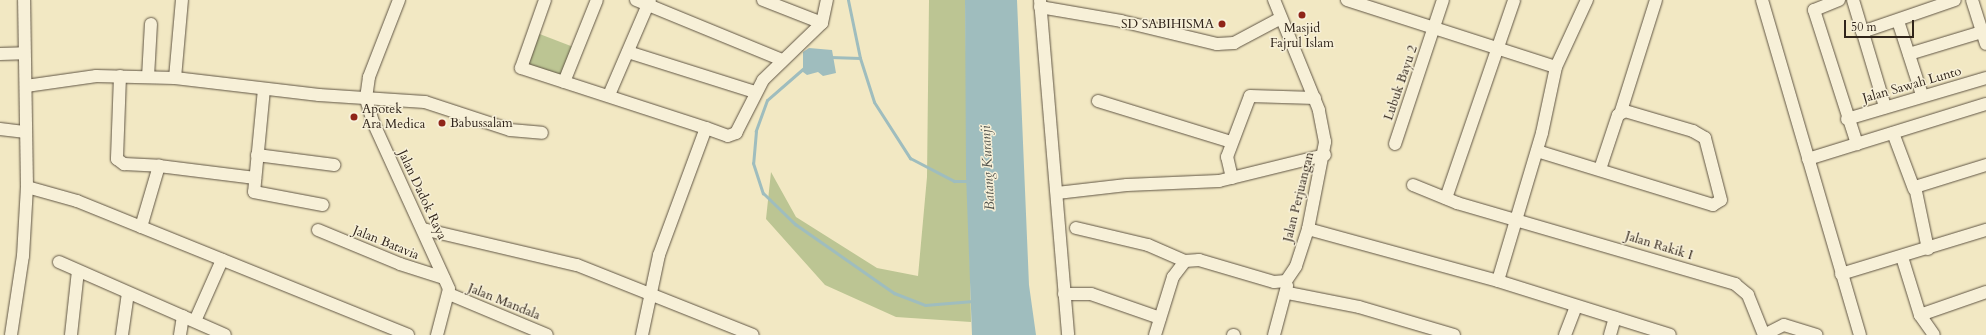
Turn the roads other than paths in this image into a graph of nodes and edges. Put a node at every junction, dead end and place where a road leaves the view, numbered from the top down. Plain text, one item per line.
1 (24, 0) edge
2 (182, 0) edge
3 (398, 0) edge
4 (545, 0) edge
5 (597, 0) edge
6 (636, 0) edge
7 (763, 0) edge
8 (827, 0) edge
9 (1274, 0) edge
10 (1347, 0) edge
11 (1443, 0) edge
12 (1514, 0) edge
13 (1587, 0) edge
14 (1656, 0) edge
15 (1762, 0) edge
16 (1839, 0) edge
17 (1853, 0) edge
18 (1955, 0) edge
19 (1972, 0) edge
20 (649, 3) edge
21 (1040, 4) edge
22 (1281, 18) junction
23 (1898, 21) junction
24 (822, 23) junction
25 (151, 24) dead end
26 (1434, 30) junction
27 (1862, 32) junction
28 (1982, 32) junction
29 (1986, 44) edge
30 (1496, 49) junction
31 (628, 52) junction
32 (24, 53) junction
33 (0, 54) edge
34 (1909, 54) junction
35 (782, 60) junction
36 (1556, 67) junction
37 (120, 76) junction
38 (148, 77) junction
39 (175, 78) junction
40 (1986, 78) edge
41 (564, 82) junction
42 (26, 86) junction
43 (264, 89) junction
44 (755, 92) junction
45 (609, 96) junction
46 (1922, 96) junction
47 (1315, 98) junction
48 (366, 99) junction
49 (1098, 101) dead end
50 (1986, 104) edge
51 (1885, 107) junction
52 (1620, 112) junction
53 (1847, 119) junction
54 (706, 128) junction
55 (0, 129) edge
56 (26, 132) junction
57 (542, 133) dead end
58 (1893, 133) junction
59 (1231, 142) junction
60 (1395, 144) dead end
61 (1856, 144) junction
62 (1537, 152) junction
63 (257, 155) junction
64 (1325, 155) junction
65 (1808, 159) junction
66 (334, 165) dead end
67 (1986, 165) edge
68 (159, 166) junction
69 (1600, 169) junction
70 (255, 178) junction
71 (1232, 178) junction
72 (1413, 185) dead end
73 (27, 187) junction
74 (1914, 189) junction
75 (1057, 193) junction
76 (1446, 198) junction
77 (324, 205) dead end
78 (1516, 218) junction
79 (141, 227) junction
80 (1076, 228) dead end
81 (423, 229) junction
82 (1308, 229) junction
83 (318, 230) dead end
84 (1986, 230) edge
85 (1928, 248) junction
86 (1902, 257) junction
87 (222, 260) junction
88 (1185, 261) junction
89 (59, 262) dead end
90 (78, 271) junction
91 (1841, 274) junction
92 (444, 278) junction
93 (1286, 280) junction
94 (1498, 281) junction
95 (1986, 292) edge
96 (128, 293) junction
97 (650, 293) junction
98 (1288, 293) junction
99 (449, 294) junction
100 (1064, 294) junction
101 (1576, 306) junction
102 (1920, 315) junction
103 (182, 316) junction
104 (1160, 318) junction
105 (1615, 318) junction
106 (195, 321) junction
107 (11, 335) edge
108 (71, 335) edge
109 (122, 335) edge
110 (180, 335) edge
111 (225, 335) edge
112 (408, 335) edge
113 (437, 335) edge
114 (548, 335) edge
115 (642, 335) edge
116 (752, 335) edge
117 (1068, 335) edge
118 (1156, 335) edge
119 (1274, 335) edge
120 (1454, 335) edge
121 (1565, 335) edge
122 (1610, 335) edge
123 (1670, 335) edge
124 (1764, 335) edge
125 (1816, 335) edge
126 (1860, 335) edge
127 (1934, 335) edge

1 - 32 street
2 - 39 street
3 - 48 street, Jalan Dadok Raya
4 - 41 street
5 - 41 street
6 - 20 street
7 - 24 street
8 - 24 street
9 - 22 street, Jalan Perjuangan
10 - 26 street
11 - 26 street, Lubuk Bayu 2
12 - 30 street
13 - 36 street
14 - 52 street
15 - 65 street
16 - 53 street
17 - 27 street
18 - 23 street
19 - 28 street
20 - 31 street
20 - 35 street
21 - 22 street
21 - 75 street
22 - 47 street, Jalan Perjuangan
23 - 27 street
23 - 34 street
24 - 35 street
25 - 38 street
26 - 30 street
26 - 60 street, Lubuk Bayu 2
27 - 51 street
28 - 29 street
28 - 34 street
30 - 36 street
30 - 76 street
31 - 44 street
31 - 45 street
32 - 33 street
32 - 42 street
34 - 46 street
35 - 44 street
36 - 62 street
37 - 38 street
37 - 42 street
37 - 68 street
38 - 39 street
39 - 43 street
40 - 46 street, Jalan Sawah Lunto
41 - 45 street
42 - 56 street
43 - 48 street
43 - 63 street
44 - 54 street
45 - 54 street
46 - 51 street, Jalan Sawah Lunto
47 - 59 street
47 - 64 street, Jalan Perjuangan
48 - 57 street
48 - 81 street, Jalan Dadok Raya
49 - 59 street
50 - 58 street
51 - 53 street, Jalan Sawah Lunto
52 - 69 street
52 - 69 street
53 - 61 street
54 - 97 street
55 - 56 street
56 - 73 street
58 - 61 street
58 - 74 street
59 - 71 street
61 - 65 street
62 - 69 street
62 - 78 street
63 - 66 street
63 - 70 street
64 - 71 street
64 - 82 street, Jalan Perjuangan
65 - 91 street
67 - 74 street
68 - 70 street
68 - 79 street
70 - 77 street
71 - 75 street
72 - 76 street
73 - 79 street
73 - 107 street
74 - 85 street
75 - 100 street
76 - 78 street, Jalan Rakik I
78 - 94 street
78 - 124 street, Jalan Rakik I
79 - 87 street
80 - 88 street
81 - 92 street, Jalan Dadok Raya
81 - 97 street
82 - 93 street, Jalan Perjuangan
82 - 94 street
83 - 92 street, Jalan Batavia
84 - 85 street
85 - 86 street
86 - 91 street
86 - 102 street
87 - 106 street
87 - 112 street
88 - 93 street
88 - 104 street
89 - 90 street
90 - 96 street
90 - 108 street
91 - 126 street
92 - 99 street, Jalan Dadok Raya
93 - 98 street
94 - 101 street
95 - 102 street
96 - 103 street
96 - 109 street
97 - 115 street
97 - 116 street
98 - 119 street
98 - 120 street
99 - 113 street
99 - 114 street, Jalan Mandala
100 - 104 street
100 - 117 street
101 - 105 street
101 - 121 street
102 - 127 street
103 - 106 street
103 - 110 street
104 - 118 street
105 - 122 street
105 - 123 street
106 - 111 street
124 - 125 street

